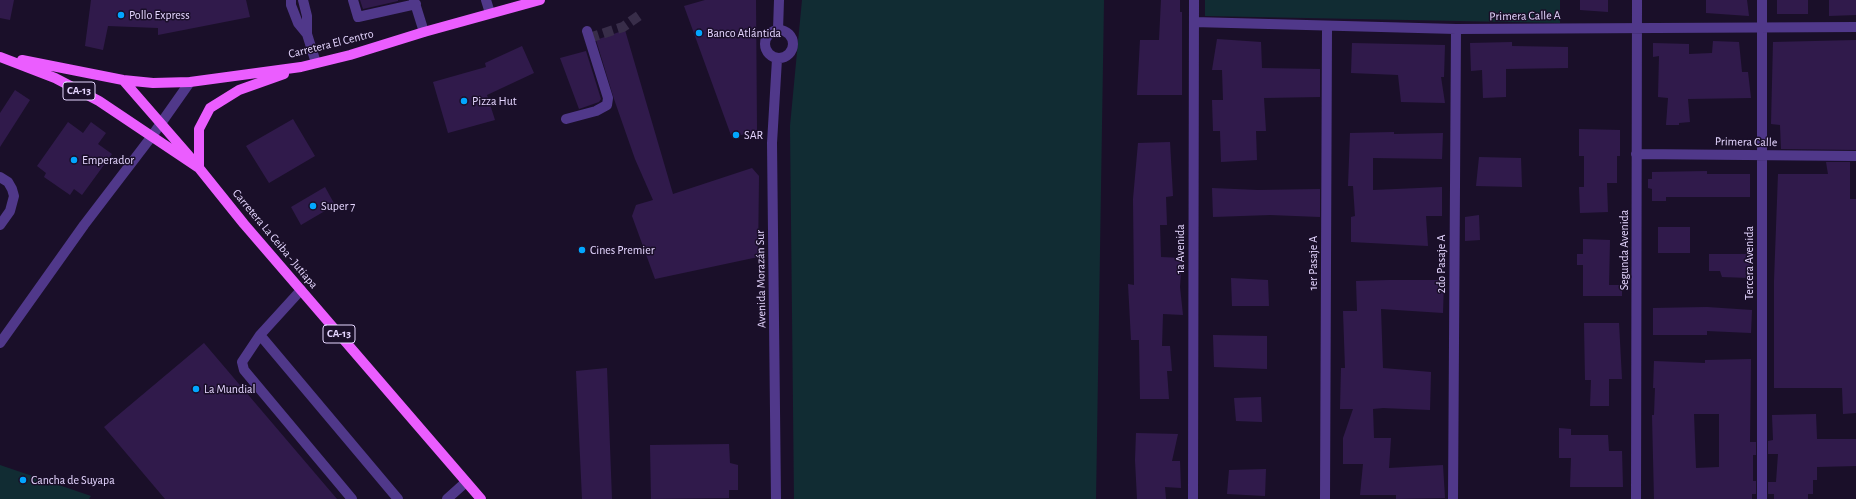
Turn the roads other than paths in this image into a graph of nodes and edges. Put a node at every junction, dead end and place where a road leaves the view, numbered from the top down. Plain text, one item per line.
1 (291, 0) edge
2 (303, 0) edge
3 (353, 0) edge
4 (486, 0) edge
5 (540, 0) edge
6 (779, 0) edge
7 (1194, 0) edge
8 (1637, 0) edge
9 (1762, 0) edge
10 (415, 2) edge
11 (394, 4) edge
12 (490, 13) junction
13 (1194, 22) junction
14 (1327, 26) junction
15 (1763, 27) junction
16 (1856, 27) edge
17 (1638, 28) junction
18 (1456, 29) junction
19 (778, 30) junction
20 (587, 31) dead end
21 (424, 32) junction
22 (307, 34) junction
23 (0, 56) edge
24 (777, 58) junction
25 (316, 63) junction
26 (300, 67) junction
27 (123, 80) junction
28 (190, 82) junction
29 (566, 119) dead end
30 (161, 123) junction
31 (152, 136) junction
32 (1636, 154) junction
33 (1762, 155) junction
34 (1856, 156) edge
35 (199, 168) junction
36 (0, 176) edge
37 (0, 225) edge
38 (301, 290) junction
39 (260, 335) junction
40 (0, 343) edge
41 (466, 482) junction
42 (352, 499) edge
43 (398, 499) edge
44 (447, 499) edge
45 (481, 499) edge
46 (776, 499) edge
47 (1193, 499) edge
48 (1324, 499) edge
49 (1453, 499) edge
50 (1636, 499) edge
51 (1762, 499) edge

1 - 22 street
2 - 22 street
3 - 11 street
4 - 12 street
5 - 12 main road, Carretera El Centro
6 - 19 street
7 - 13 street, 1a Avenida
8 - 17 street, Segunda Avenida
9 - 15 street, Tercera Avenida
10 - 11 street
10 - 21 street
12 - 21 main road, Carretera El Centro
13 - 14 street, Primera Calle A
13 - 47 street, 1a Avenida
14 - 18 street, Primera Calle A
14 - 48 street, 1er Pasaje A
15 - 16 street, Primera Calle A
15 - 17 street, Primera Calle A
15 - 33 street, Tercera Avenida
17 - 18 street, Primera Calle A
17 - 32 street, Segunda Avenida
18 - 49 street, 2do Pasaje A
19 - 24 street
19 - 24 street
20 - 29 street
21 - 25 main road, Carretera El Centro
22 - 25 street
23 - 27 main road, CA-13
23 - 31 main road, Carretera La Ceiba - Jutiapa / CA-13
24 - 46 street, Avenida Morazán Sur
25 - 26 main road, Carretera El Centro
26 - 28 main road, Carretera El Centro
26 - 35 main road
27 - 28 main road, Carretera El Centro
27 - 30 main road, CA-13
28 - 30 street
30 - 31 street
30 - 35 main road, CA-13
31 - 35 main road, Carretera La Ceiba - Jutiapa / CA-13
31 - 40 street
32 - 33 street, Primera Calle
32 - 50 street, Segunda Avenida
33 - 34 street, Primera Calle
33 - 51 street, Tercera Avenida
35 - 38 main road, Carretera La Ceiba - Jutiapa / CA-13
36 - 37 street
38 - 39 street
38 - 41 main road, Carretera La Ceiba - Jutiapa / CA-13
39 - 42 street
39 - 43 street
41 - 44 street
41 - 45 main road, Carretera La Ceiba - Jutiapa / CA-13

